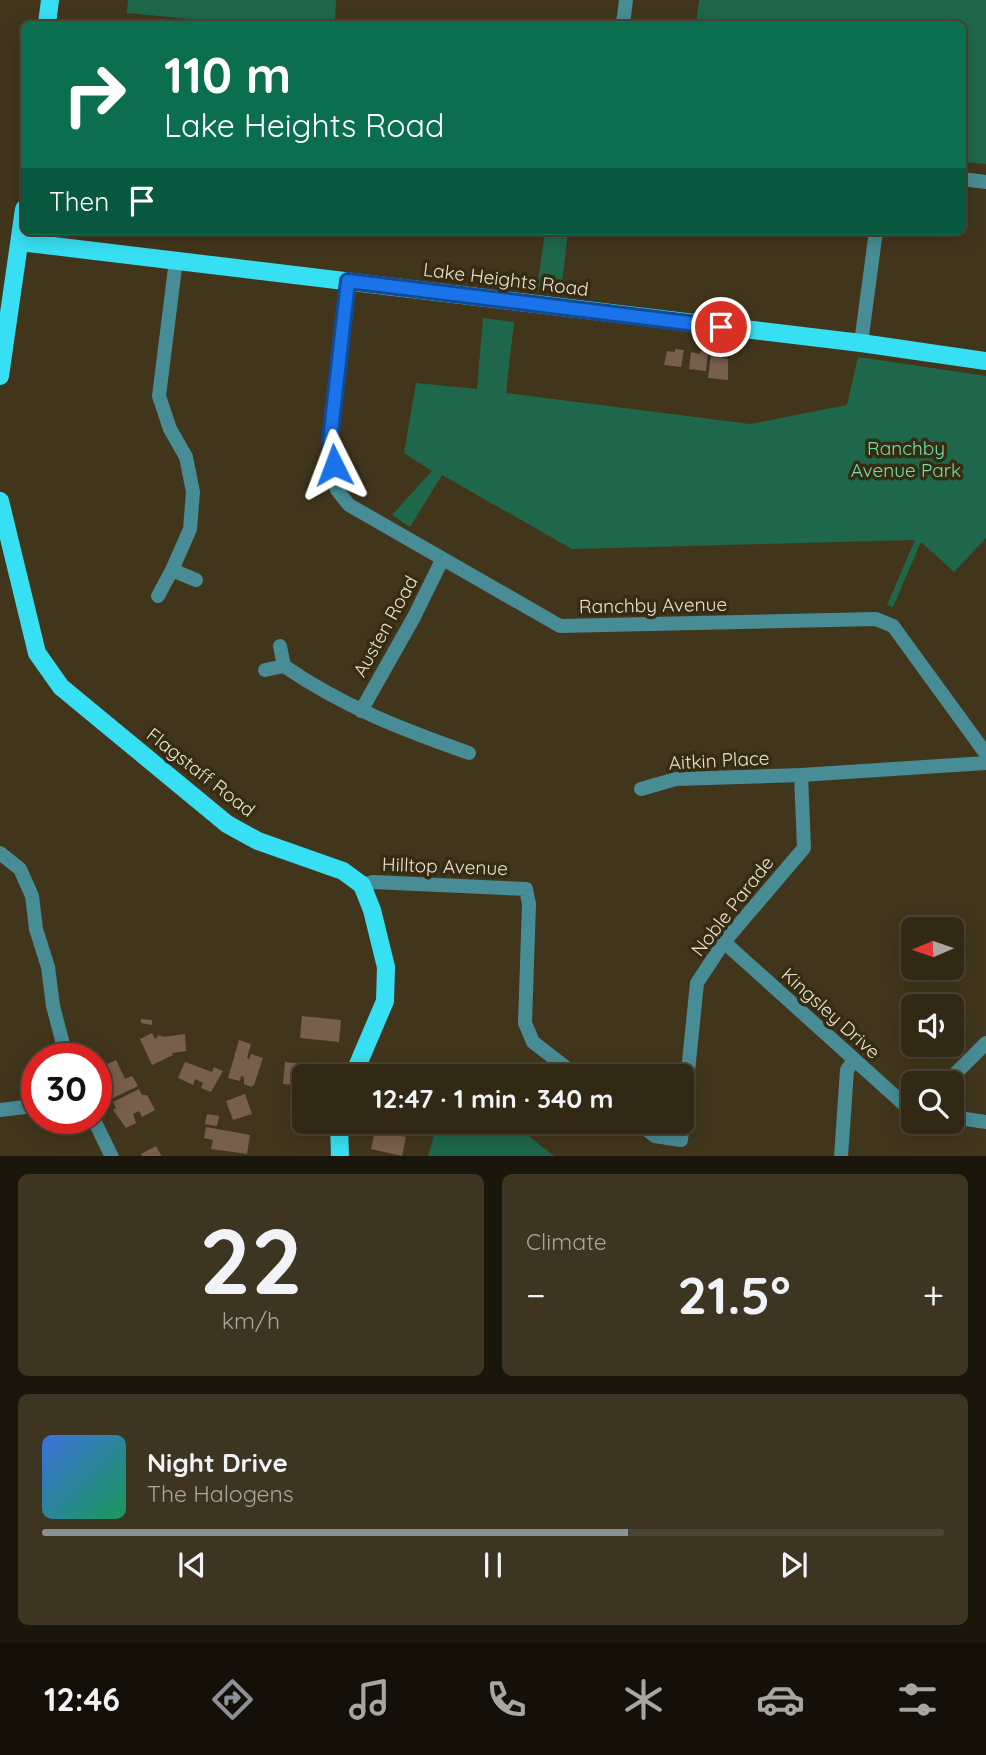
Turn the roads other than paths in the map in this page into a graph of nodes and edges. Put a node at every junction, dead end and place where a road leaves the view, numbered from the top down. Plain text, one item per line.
1 (50, 0) edge
2 (626, 0) edge
3 (47, 21) edge
4 (623, 21) edge
5 (966, 180) edge
6 (986, 182) edge
7 (21, 234) edge
8 (875, 235) edge
9 (20, 242) junction
10 (176, 260) junction
11 (348, 281) junction
12 (861, 343) junction
13 (986, 361) edge
14 (0, 376) edge
15 (0, 501) edge
16 (442, 560) junction
17 (172, 570) junction
18 (195, 580) dead end
19 (158, 596) dead end
20 (280, 646) dead end
21 (284, 666) junction
22 (265, 670) dead end
23 (360, 711) junction
24 (469, 753) dead end
25 (986, 754) edge
26 (986, 763) edge
27 (801, 775) junction
28 (641, 789) dead end
29 (0, 853) edge
30 (362, 885) junction
31 (724, 942) junction
32 (62, 1043) edge
33 (986, 1043) edge
34 (854, 1060) junction
35 (358, 1064) edge
36 (562, 1064) edge
37 (689, 1064) edge
38 (958, 1071) edge
39 (901, 1102) edge
40 (21, 1107) edge
41 (0, 1110) edge
42 (964, 1119) edge
43 (986, 1122) edge
44 (101, 1134) edge
45 (339, 1134) edge
46 (653, 1134) edge
47 (682, 1134) edge
48 (112, 1156) edge
49 (340, 1156) edge
50 (841, 1156) edge

1 - 3 main road
2 - 4 street
5 - 6 street
7 - 9 main road
8 - 12 street
9 - 10 main road, Lake Heights Road
9 - 14 main road
10 - 11 main road, Lake Heights Road
10 - 17 street
11 - 12 main road, Lake Heights Road
11 - 16 street, Ranchby Avenue
12 - 13 main road, Lake Heights Road
15 - 30 main road, Flagstaff Road
16 - 23 street, Austen Road
16 - 25 street, Ranchby Avenue
17 - 18 street
17 - 19 street
20 - 21 street
21 - 22 street
21 - 23 street
23 - 24 street
26 - 27 street, Aitkin Place
27 - 28 street, Aitkin Place
27 - 31 street, Noble Parade
29 - 32 street
30 - 35 main road
30 - 36 street, Hilltop Avenue
31 - 34 street, Kingsley Drive
31 - 37 street, Noble Parade
33 - 38 street
34 - 39 street, Kingsley Drive
34 - 50 street
40 - 41 street
42 - 43 street
44 - 48 street
45 - 49 main road
46 - 47 street, Noble Parade

